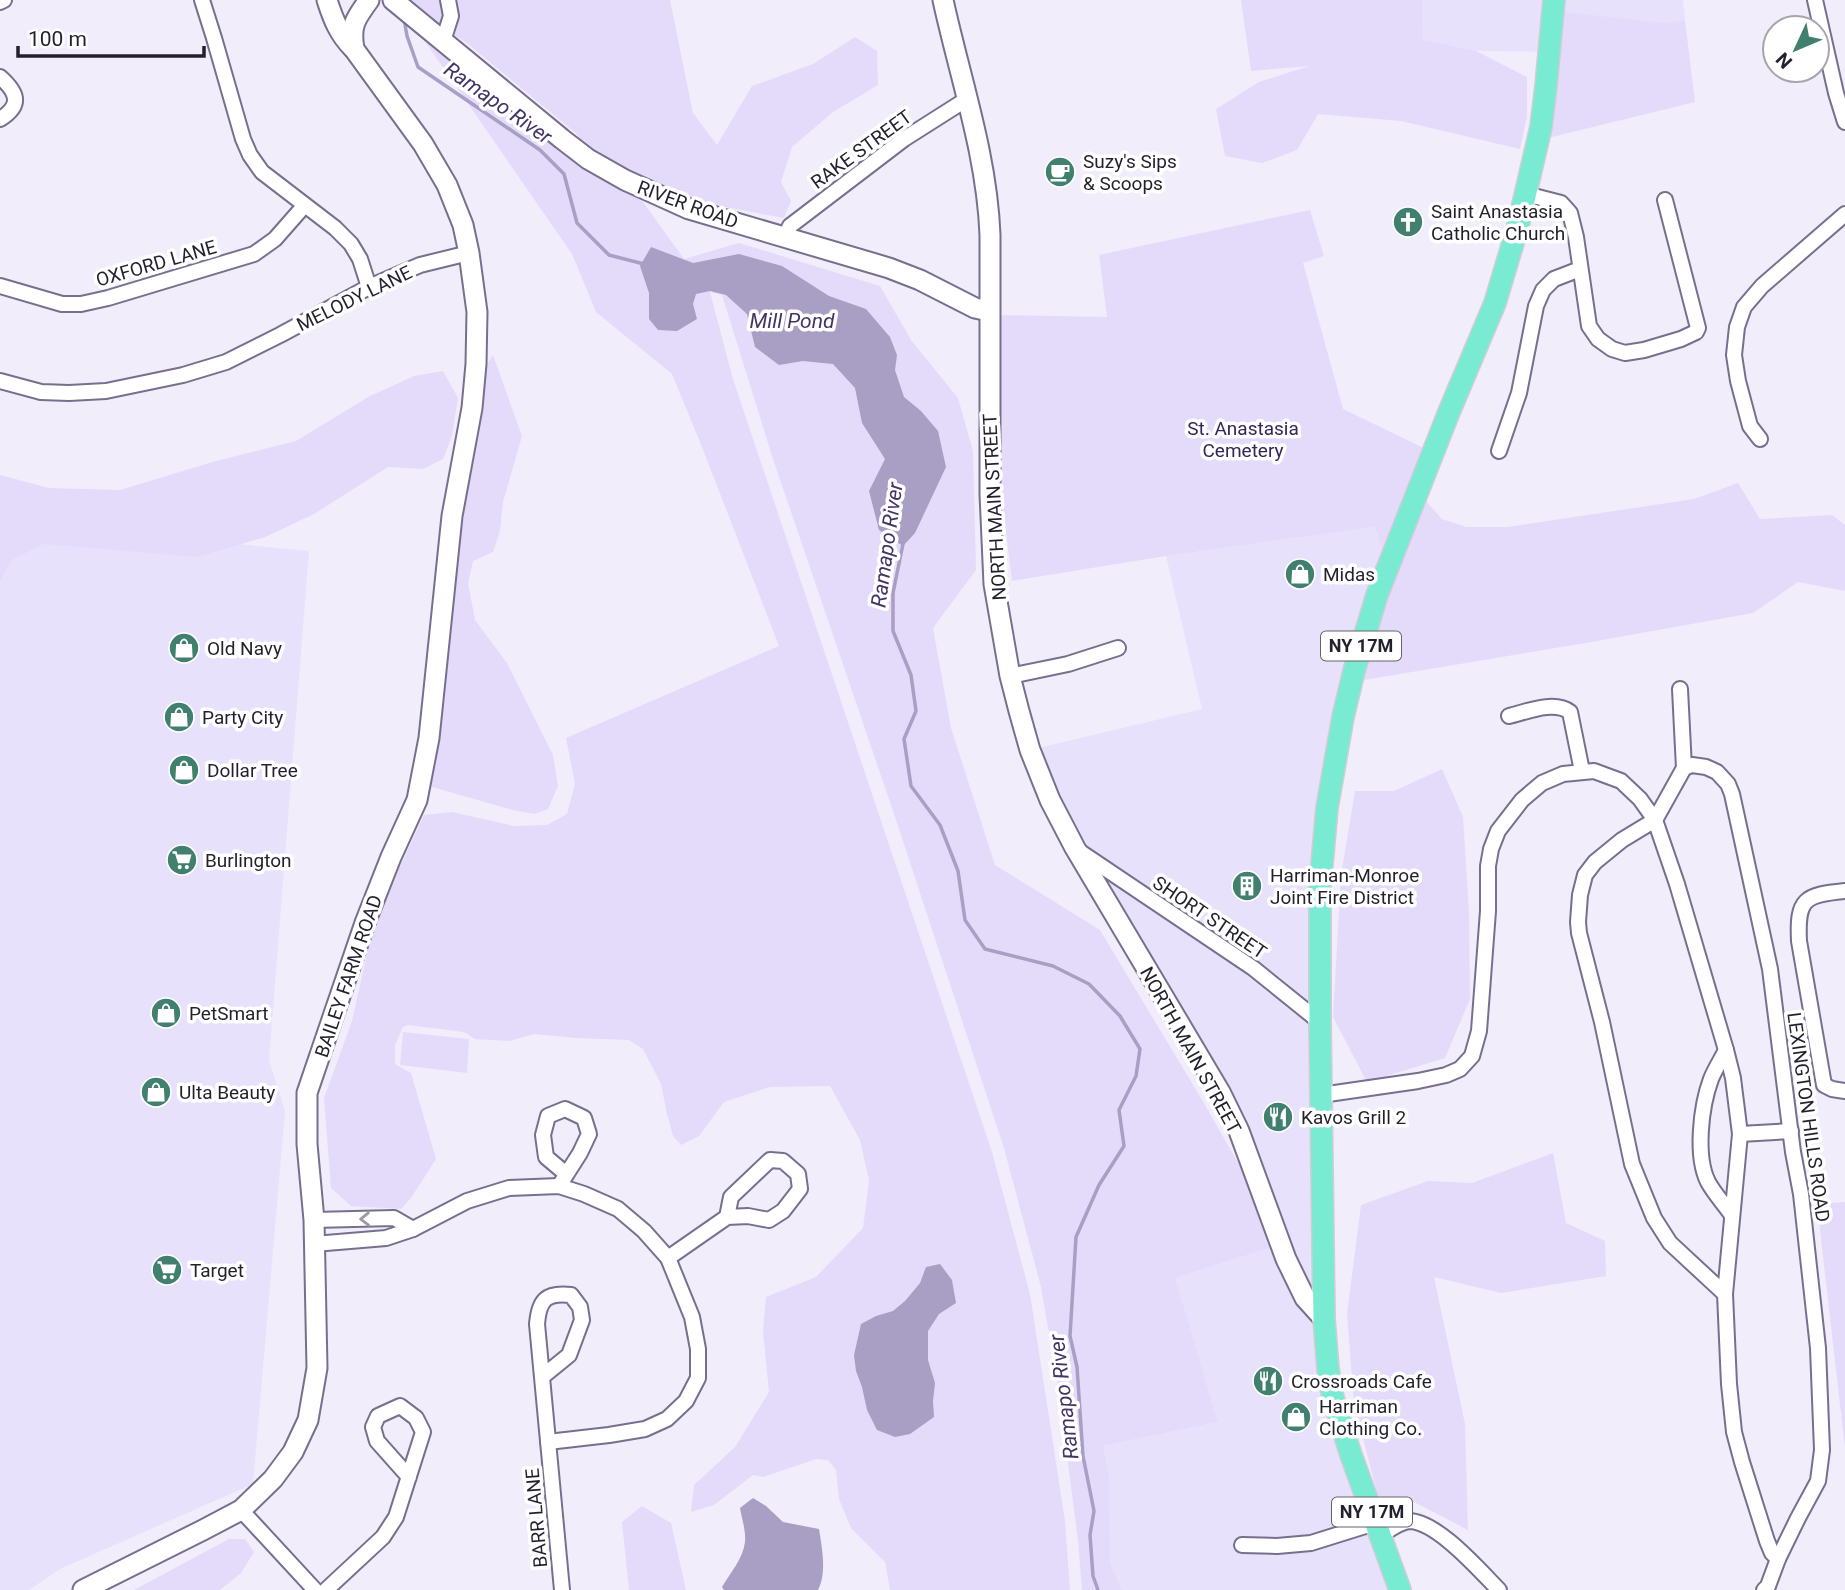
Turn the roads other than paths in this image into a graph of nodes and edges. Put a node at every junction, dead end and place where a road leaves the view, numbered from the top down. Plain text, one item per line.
1 (202, 0) edge
2 (327, 0) edge
3 (369, 0) edge
4 (448, 0) edge
5 (943, 0) edge
6 (1553, 0) edge
7 (1815, 0) edge
8 (395, 2) edge
9 (437, 36) junction
10 (354, 49) junction
11 (0, 77) edge
12 (967, 99) junction
13 (0, 118) edge
14 (1845, 122) edge
15 (1527, 194) junction
16 (1665, 200) dead end
17 (304, 206) junction
18 (1845, 214) edge
19 (785, 236) junction
20 (469, 253) junction
21 (1580, 269) junction
22 (0, 286) edge
23 (369, 287) junction
24 (989, 311) junction
25 (0, 381) edge
26 (1760, 439) dead end
27 (1499, 451) dead end
28 (1118, 648) dead end
29 (1010, 676) junction
30 (1680, 689) dead end
31 (1509, 716) dead end
32 (1684, 768) junction
33 (1582, 771) junction
34 (1655, 820) junction
35 (1075, 848) junction
36 (1845, 891) edge
37 (1320, 1022) junction
38 (1726, 1050) junction
39 (1845, 1091) edge
40 (1321, 1095) junction
41 (1791, 1131) junction
42 (1740, 1134) junction
43 (1731, 1214) junction
44 (727, 1217) junction
45 (314, 1220) junction
46 (413, 1229) junction
47 (314, 1244) junction
48 (668, 1258) junction
49 (1725, 1294) junction
50 (1324, 1319) junction
51 (542, 1377) junction
52 (548, 1442) junction
53 (409, 1477) junction
54 (240, 1510) junction
55 (1378, 1529) junction
56 (1242, 1545) dead end
57 (1778, 1559) junction
58 (83, 1590) edge
59 (315, 1590) edge
60 (326, 1590) edge
61 (562, 1590) edge
62 (1400, 1590) edge
63 (1499, 1590) edge
64 (1764, 1590) edge

1 - 17 street
2 - 10 street
3 - 10 street
4 - 9 street
5 - 12 street, NORTH MAIN STREET
6 - 15 main road, NY 17M
7 - 14 street
8 - 9 street, RIVER ROAD
9 - 19 street, RIVER ROAD
10 - 20 street
11 - 13 street
12 - 19 street, RAKE STREET
12 - 24 street, NORTH MAIN STREET
15 - 21 street
15 - 37 main road, NY 17M
16 - 21 street
17 - 22 street, OXFORD LANE
17 - 23 street
18 - 26 street
19 - 24 street, RIVER ROAD
20 - 23 street, MELODY LANE
20 - 45 street, BAILEY FARM ROAD
21 - 27 street
23 - 25 street, MELODY LANE
24 - 29 street, NORTH MAIN STREET
28 - 29 street
29 - 35 street, NORTH MAIN STREET
30 - 32 street
31 - 33 street
32 - 34 street
32 - 41 street, LEXINGTON HILLS ROAD
33 - 34 street
33 - 40 street
34 - 38 street
34 - 49 street
35 - 37 street, SHORT STREET
35 - 50 street, NORTH MAIN STREET
36 - 39 street
37 - 40 main road, NY 17M
38 - 42 street
38 - 43 street
40 - 50 main road, NY 17M
41 - 42 street
41 - 57 street, LEXINGTON HILLS ROAD
42 - 43 street
43 - 49 street
44 - 44 street
44 - 48 street
46 -> 45 street
45 - 47 street, BAILEY FARM ROAD
46 - 47 street, BARR LANE
46 - 48 street, BARR LANE
47 - 54 street, BAILEY FARM ROAD
48 - 52 street, BARR LANE
49 - 57 street
50 - 55 main road, NY 17M
51 - 51 street
51 - 52 street
52 - 61 street, BARR LANE
53 - 53 street
53 - 60 street
54 - 58 street, BAILEY FARM ROAD
54 - 59 street
55 - 56 street
55 - 62 main road, NY 17M
55 - 63 street
57 - 64 street, LEXINGTON HILLS ROAD

